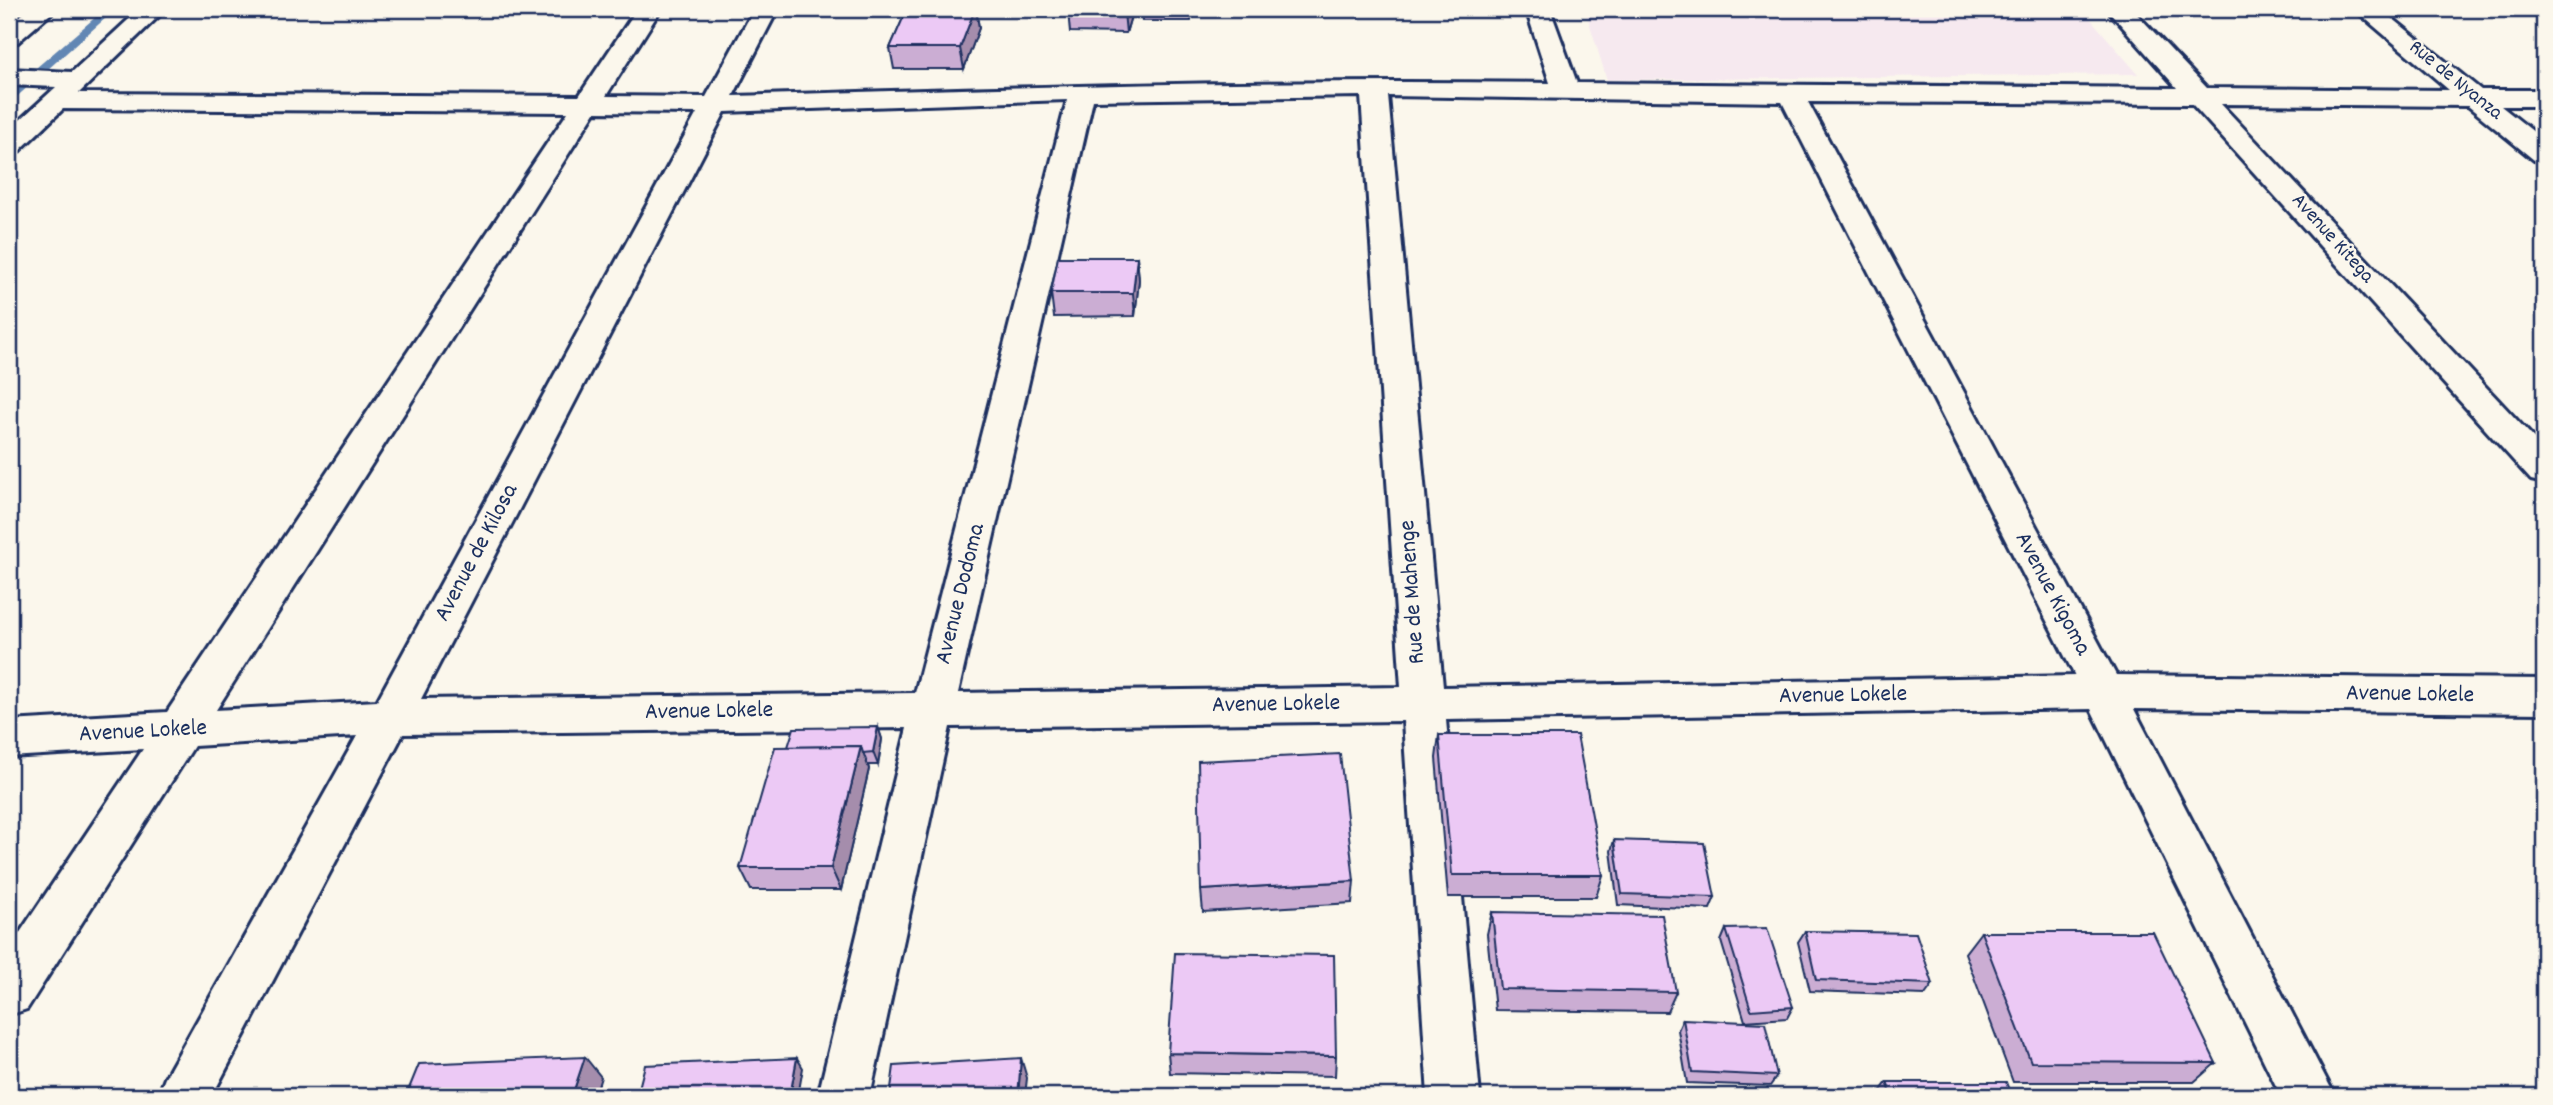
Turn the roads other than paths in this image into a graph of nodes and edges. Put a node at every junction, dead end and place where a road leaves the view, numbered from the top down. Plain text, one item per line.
1 (44, 9) edge
2 (154, 9) edge
3 (649, 9) edge
4 (766, 9) edge
5 (1538, 9) edge
6 (2119, 9) edge
7 (2366, 9) edge
8 (9, 37) edge
9 (9, 77) edge
10 (79, 80) junction
11 (1374, 88) junction
12 (1566, 90) junction
13 (1082, 92) junction
14 (1791, 94) junction
15 (2201, 96) junction
16 (2476, 98) junction
17 (2544, 98) edge
18 (56, 101) junction
19 (715, 104) junction
20 (587, 105) junction
21 (9, 145) edge
22 (2544, 155) edge
23 (2544, 471) edge
24 (2104, 692) junction
25 (2544, 696) edge
26 (1421, 704) junction
27 (933, 708) junction
28 (390, 716) junction
29 (177, 731) junction
30 (9, 739) edge
31 (9, 992) edge
32 (184, 1096) edge
33 (844, 1096) edge
34 (1454, 1096) edge
35 (2309, 1096) edge

1 - 8 street
2 - 10 street
3 - 20 street
4 - 19 street, Avenue de Kilosa
5 - 12 street
6 - 15 street, Avenue Kitega
7 - 16 street, Rue de Nyanza
9 - 10 street
10 - 18 street
11 - 12 street
11 - 13 street
11 - 26 street, Rue de Mahenge
12 - 14 street
13 - 19 street
13 - 27 street, Avenue Dodoma
14 - 15 street
14 - 24 street, Avenue Kigoma
15 - 16 street
15 - 23 street, Avenue Kitega
16 - 17 street
16 - 22 street, Rue de Nyanza
18 - 20 street
18 - 21 street
19 - 20 street
19 - 28 street, Avenue de Kilosa
20 - 29 street
24 - 25 street, Avenue Lokele
24 - 26 street, Avenue Lokele
24 - 35 street, Avenue Kigoma
26 - 27 street, Avenue Lokele
26 - 34 street, Rue de Mahenge
27 - 28 street, Avenue Lokele
27 - 33 street, Avenue Dodoma
28 - 29 street, Avenue Lokele
28 - 32 street, Avenue de Kilosa
29 - 30 street, Avenue Lokele
29 - 31 street

